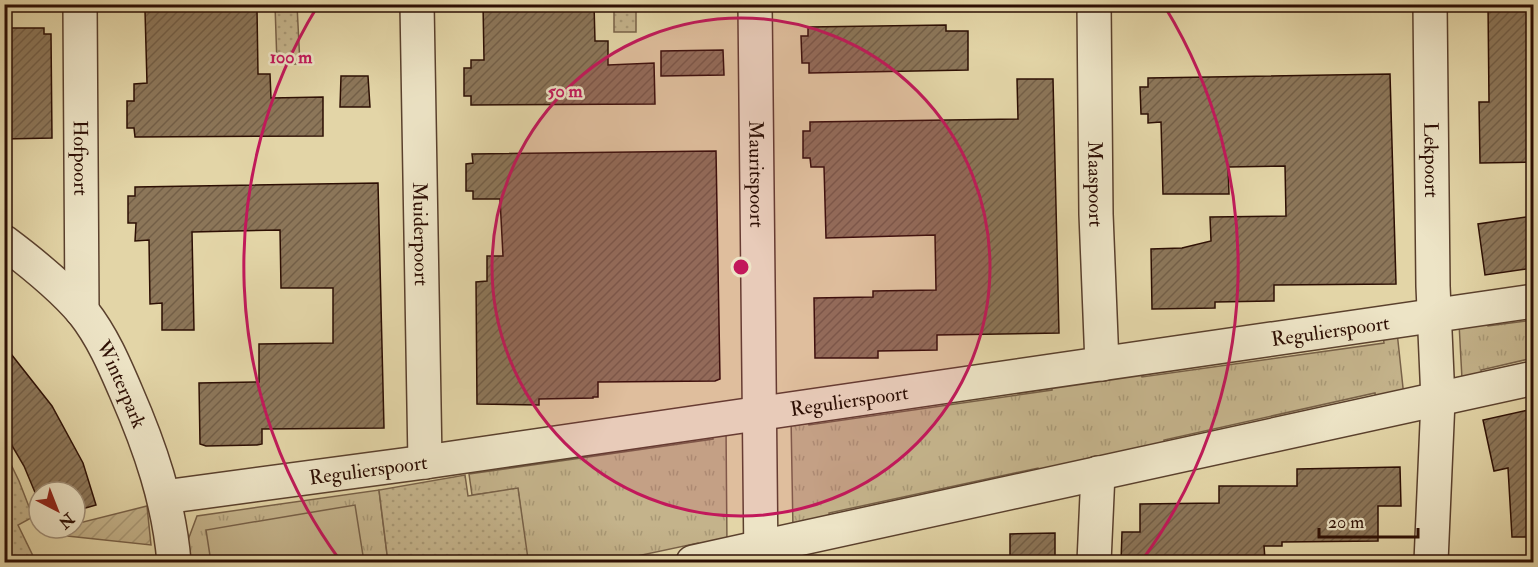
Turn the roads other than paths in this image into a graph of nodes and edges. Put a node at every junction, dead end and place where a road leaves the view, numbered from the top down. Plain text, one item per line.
1 (80, 4) edge
2 (417, 4) edge
3 (755, 4) edge
4 (1094, 4) edge
5 (1430, 4) edge
6 (4, 242) edge
7 (1533, 301) edge
8 (82, 311) junction
9 (1434, 316) junction
10 (1102, 364) junction
11 (1533, 378) edge
12 (1438, 400) junction
13 (760, 413) junction
14 (425, 462) junction
15 (1098, 473) junction
16 (164, 498) junction
17 (761, 555) edge
18 (174, 562) edge
19 (693, 562) edge
20 (1094, 562) edge
21 (1431, 562) edge

1 - 8 street, Hofpoort
2 - 14 street, Muiderpoort
3 - 13 street, Mauritspoort
4 - 10 street, Maaspoort
5 - 9 street, Lekpoort
6 - 8 street, Winterpark
7 - 9 street, Regulierspoort
8 - 16 street, Winterpark
9 - 10 street, Regulierspoort
9 - 12 street, Lekpoort
10 - 13 street, Regulierspoort
11 - 12 street
12 - 15 street
12 - 21 street, Lekpoort
13 - 14 street, Regulierspoort
13 - 17 street, Mauritspoort
14 - 16 street, Regulierspoort
15 - 17 street
15 - 20 street
16 - 18 street, Winterpark
17 - 19 street

